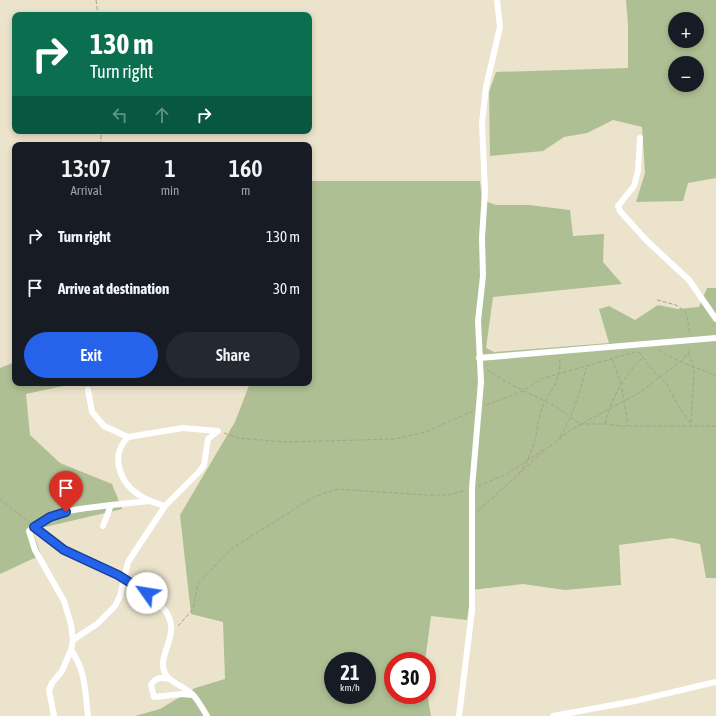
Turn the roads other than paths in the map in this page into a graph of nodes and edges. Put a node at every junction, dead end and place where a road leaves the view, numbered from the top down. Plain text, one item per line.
1 (497, 0) edge
2 (640, 138) dead end
3 (716, 319) edge
4 (716, 338) edge
5 (479, 358) junction
6 (88, 390) dead end
7 (128, 437) junction
8 (150, 501) junction
9 (111, 505) junction
10 (165, 506) junction
11 (103, 526) dead end
12 (34, 527) junction
13 (124, 578) junction
14 (73, 640) junction
15 (71, 650) junction
16 (169, 678) junction
17 (716, 682) edge
18 (193, 695) junction
19 (54, 716) edge
20 (88, 716) edge
21 (207, 716) edge
22 (458, 716) edge
23 (553, 716) edge

1 - 5 street
2 - 3 street
4 - 5 street
5 - 22 street
6 - 7 street
7 - 8 street
7 - 10 street
8 - 9 street
8 - 10 street
9 - 11 street
9 - 12 street
10 - 13 street
12 - 13 street
12 - 14 street
13 - 14 street
13 - 16 street
14 - 15 street
15 - 19 street
15 - 20 street
16 - 18 street
16 - 18 street
17 - 23 street
18 - 21 street

